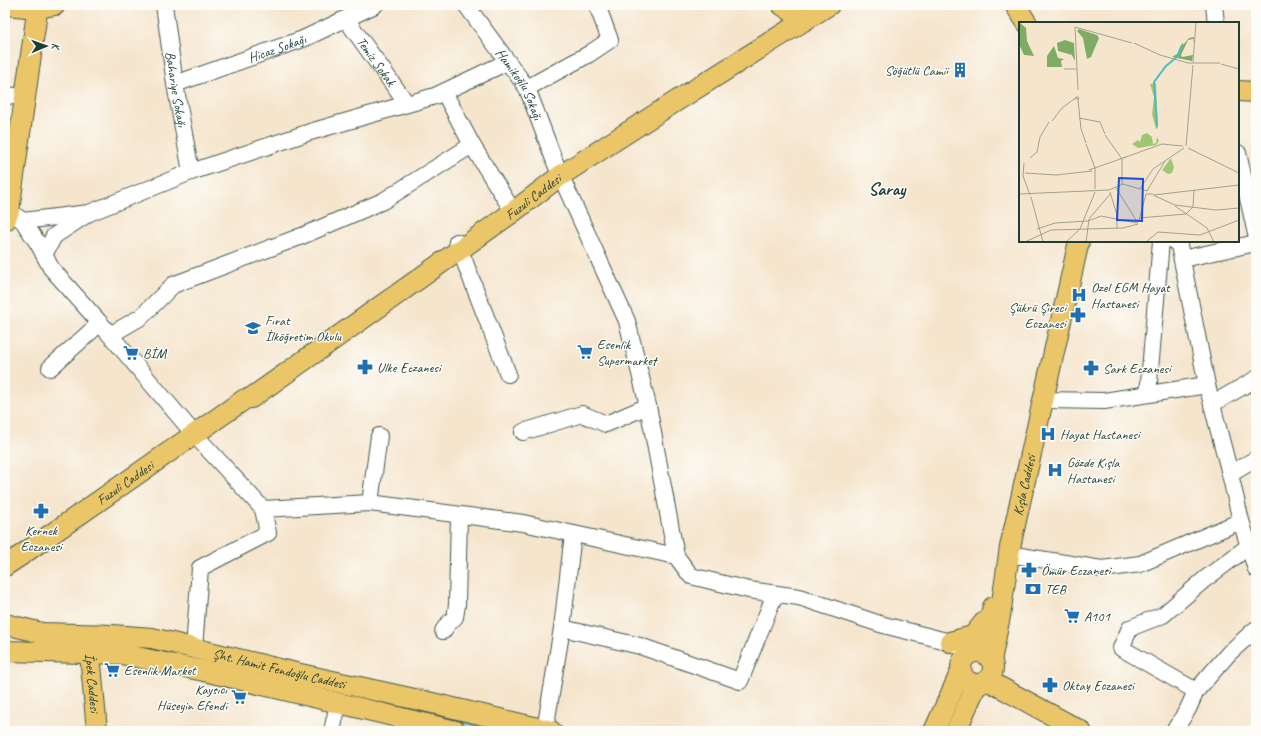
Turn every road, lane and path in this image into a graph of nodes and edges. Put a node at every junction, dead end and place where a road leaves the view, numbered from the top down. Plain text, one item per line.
1 (5, 5) edge
2 (164, 5) edge
3 (375, 5) edge
4 (466, 5) edge
5 (598, 5) edge
6 (782, 5) edge
7 (818, 5) edge
8 (829, 5) edge
9 (1016, 5) edge
10 (1023, 5) edge
11 (1214, 5) edge
12 (43, 6) edge
13 (802, 18) junction
14 (346, 19) junction
15 (1026, 22) edge
16 (1033, 22) edge
17 (1216, 22) edge
18 (507, 62) junction
19 (175, 84) junction
20 (527, 88) junction
21 (1239, 91) edge
22 (444, 92) junction
23 (1256, 92) edge
24 (15, 96) edge
25 (407, 104) junction
26 (472, 145) junction
27 (1239, 158) edge
28 (192, 172) junction
29 (559, 173) junction
30 (509, 205) junction
31 (89, 213) junction
32 (12, 218) edge
33 (1256, 234) edge
34 (1074, 242) edge
35 (1079, 242) edge
36 (1161, 242) edge
37 (1175, 242) edge
38 (1256, 244) edge
39 (459, 246) junction
40 (44, 255) junction
41 (1182, 259) junction
42 (100, 323) junction
43 (110, 335) junction
44 (50, 368) dead end
45 (508, 374) dead end
46 (1256, 379) edge
47 (1207, 385) junction
48 (1148, 394) junction
49 (1044, 400) junction
50 (1212, 404) junction
51 (648, 406) junction
52 (523, 432) dead end
53 (194, 434) junction
54 (379, 436) dead end
55 (1256, 458) edge
56 (1230, 474) junction
57 (370, 503) junction
58 (263, 509) junction
59 (459, 515) junction
60 (1241, 521) junction
61 (573, 534) junction
62 (1249, 546) junction
63 (1009, 554) junction
64 (676, 556) junction
65 (5, 566) edge
66 (1256, 569) edge
67 (775, 594) junction
68 (991, 614) junction
69 (5, 624) edge
70 (562, 628) junction
71 (1256, 629) edge
72 (443, 631) dead end
73 (950, 642) junction
74 (90, 644) junction
75 (194, 649) junction
76 (5, 651) edge
77 (974, 652) junction
78 (992, 660) junction
79 (961, 671) junction
80 (982, 682) junction
81 (1196, 691) junction
82 (338, 704) junction
83 (548, 730) edge
84 (97, 731) edge
85 (332, 731) edge
86 (456, 731) edge
87 (934, 731) edge
88 (956, 731) edge
89 (1081, 731) edge
90 (1174, 731) edge

1 - 12 main road
2 - 19 street, Bahariye Sokağı
3 - 14 street, Hicaz Sokağı
4 - 18 street, Hamikoğlu Sokağı
5 - 20 street
6 - 13 main road
7 - 13 main road, Fuzuli Caddesi
8 - 13 main road, Fuzuli Caddesi
9 - 15 main road
10 - 16 main road
11 - 17 street
12 - 24 main road
13 - 29 main road, Fuzuli Caddesi
14 - 19 street, Hicaz Sokağı
14 - 25 street, Temiz Sokak
18 - 20 street, Hamikoğlu Sokağı
18 - 22 street
19 - 28 street, Bahariye Sokağı
20 - 29 street, Hamikoğlu Sokağı
21 - 23 main road
22 - 25 street
22 - 26 street
24 - 32 main road
25 - 28 street
26 - 30 street
26 - 43 street
27 - 33 street
28 - 31 street
29 - 30 main road, Fuzuli Caddesi
29 - 39 main road, Fuzuli Caddesi
29 - 51 street, Hamikoğlu Sokağı
30 - 39 main road, Fuzuli Caddesi
31 - 32 street
31 - 40 street
32 - 40 street
34 - 68 main road, Kışla Caddesi
35 - 49 main road, Kışla Caddesi
36 - 48 street
37 - 41 street
38 - 41 street
39 - 45 street
39 - 53 main road, Fuzuli Caddesi
40 - 42 street
41 - 47 street
42 - 43 street
42 - 44 street
43 - 53 street
46 - 50 street
47 - 48 street
47 - 50 street
48 - 49 street
49 - 63 main road, Kışla Caddesi
50 - 56 street
51 - 52 street
51 - 64 street, Hamikoğlu Sokağı
53 - 58 street
53 - 65 main road, Fuzuli Caddesi
54 - 57 street
55 - 56 street
56 - 60 street
57 - 58 street
57 - 59 street
58 - 75 street
59 - 61 street
59 - 72 street
60 - 62 street
60 - 63 street
61 - 64 street
61 - 70 street
62 - 66 street
62 - 81 street
63 - 78 main road, Kışla Caddesi
64 - 67 street
67 - 70 street
67 - 73 street
68 - 73 main road
68 - 77 main road, Kışla Caddesi
69 - 74 main road, Şht. Hamit Fendoğlu Caddesi
70 - 83 street
71 - 81 street
73 - 77 street
74 - 75 main road, Şht. Hamit Fendoğlu Caddesi
74 - 76 main road, Şht. Hamit Fendoğlu Caddesi
74 - 82 main road, Şht. Hamit Fendoğlu Caddesi
74 - 84 main road, İpek Caddesi
75 - 83 main road, Şht. Hamit Fendoğlu Caddesi
77 - 78 main road
77 - 79 main road
78 - 80 main road
79 - 80 main road
79 - 87 main road
80 - 88 main road
80 - 89 main road
81 - 90 street
82 - 85 street
82 - 86 main road, Şht. Hamit Fendoğlu Caddesi

